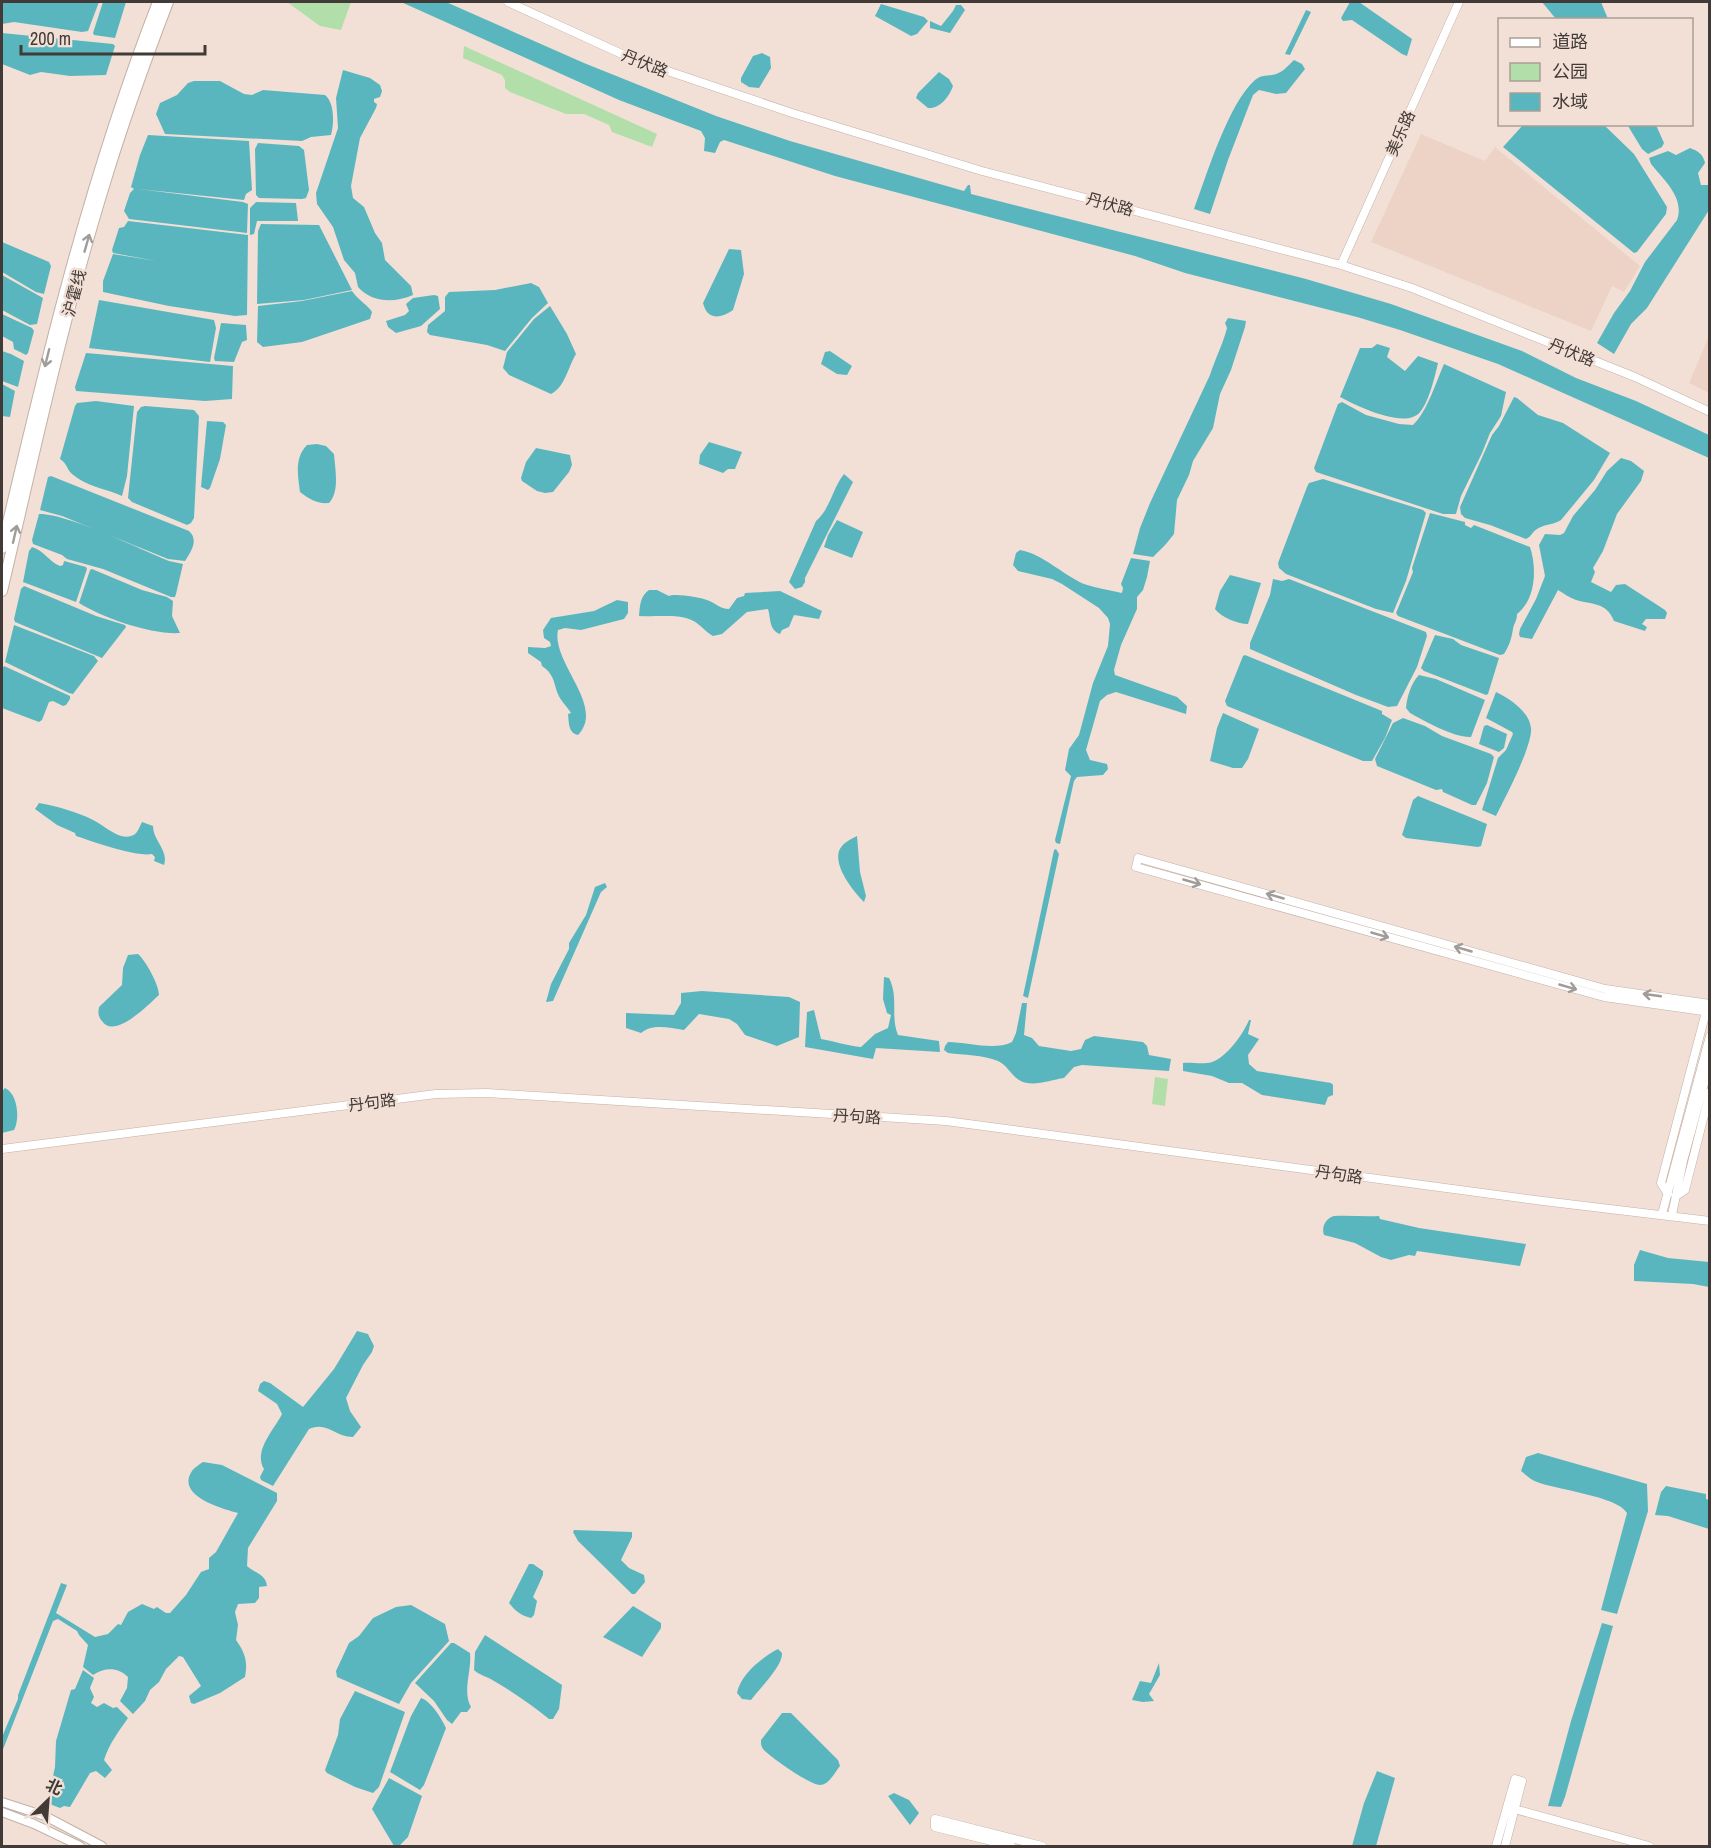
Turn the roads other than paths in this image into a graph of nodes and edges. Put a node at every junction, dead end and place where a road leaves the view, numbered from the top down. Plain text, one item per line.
1 (158, 2) edge
2 (168, 2) edge
3 (508, 2) edge
4 (1459, 2) edge
5 (1341, 265) junction
6 (1710, 412) edge
7 (2, 548) edge
8 (2, 591) edge
9 (1709, 1006) edge
10 (1710, 1036) edge
11 (1710, 1062) edge
12 (1710, 1092) edge
13 (2, 1149) edge
14 (1672, 1195) junction
15 (1662, 1214) junction
16 (1672, 1215) junction
17 (1710, 1221) edge
18 (2, 1802) edge
19 (1511, 1808) junction
20 (2, 1812) edge
21 (80, 1846) edge
22 (102, 1846) edge
23 (1011, 1846) edge
24 (1042, 1846) edge
25 (1496, 1846) edge
26 (1505, 1846) edge
27 (1649, 1846) edge

1 -> 7 highway, 沪霍线
8 -> 2 highway, 沪霍线
3 - 5 main road, 丹伏路
4 - 5 main road, 美乐路
5 - 6 main road, 丹伏路
9 -> 9 main road
9 - 14 main road
10 - 14 main road
11 - 14 main road
12 - 14 main road
13 - 15 main road, 丹句路
14 - 15 main road
14 - 16 main road
15 - 16 main road, 丹句路
16 - 17 main road, 丹句路
18 - 22 main road
19 - 25 main road
19 - 26 main road
19 - 27 main road
20 - 21 main road
23 - 24 main road

